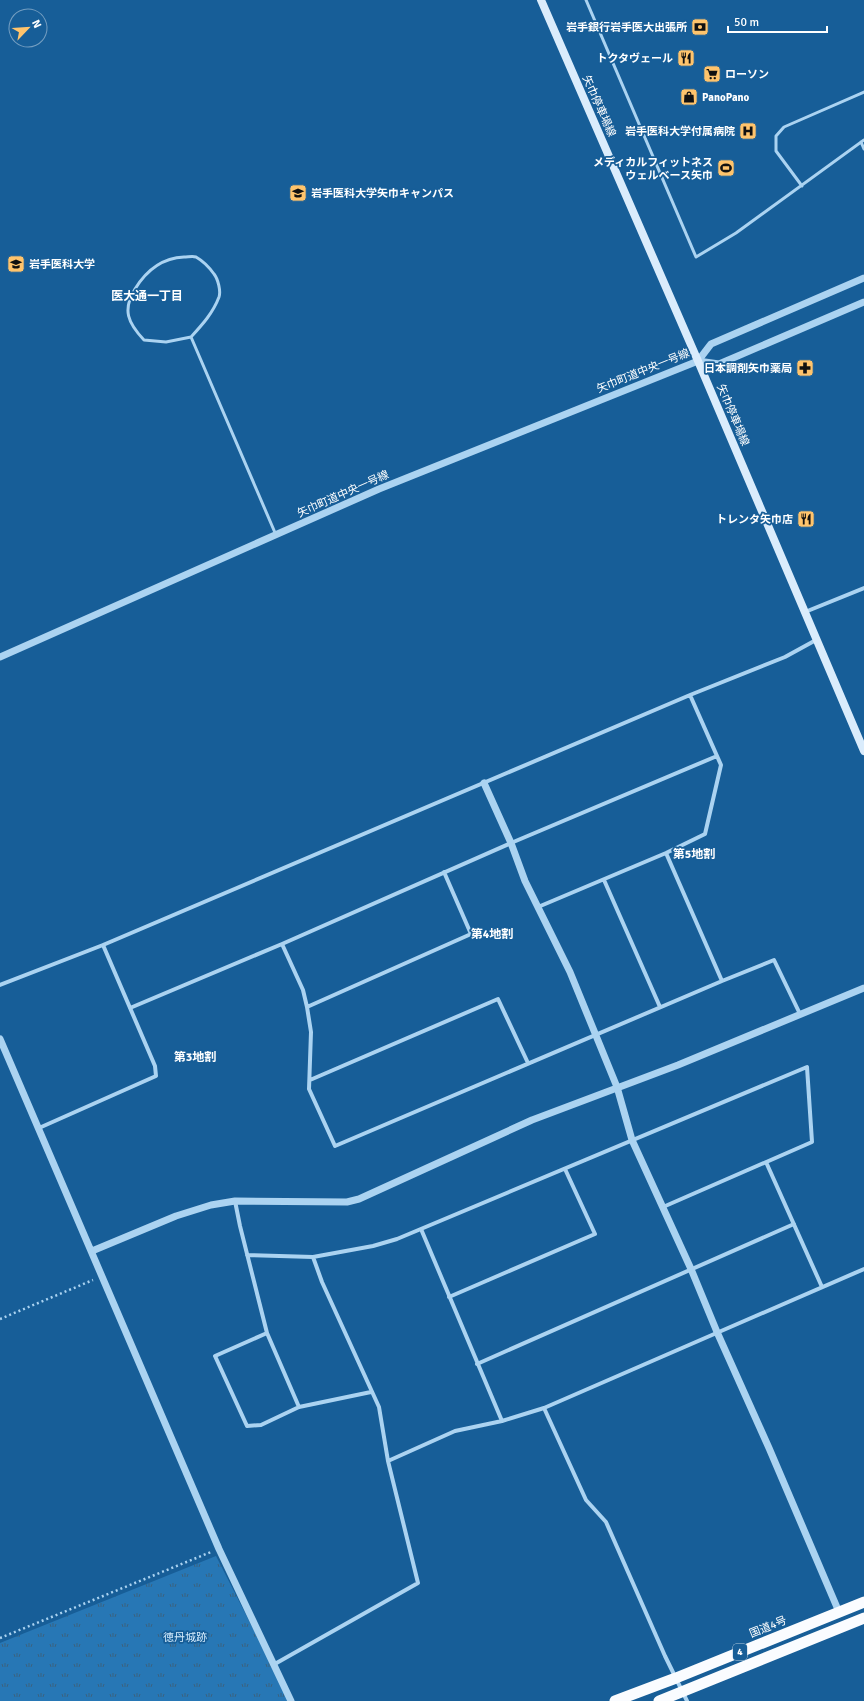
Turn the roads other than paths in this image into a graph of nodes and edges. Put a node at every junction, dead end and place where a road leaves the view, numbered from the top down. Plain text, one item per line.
1 (541, 0) edge
2 (586, 0) edge
3 (864, 92) edge
4 (862, 141) edge
5 (864, 149) edge
6 (802, 186) junction
7 (864, 278) edge
8 (864, 302) edge
9 (191, 337) junction
10 (698, 360) junction
11 (276, 535) junction
12 (864, 588) edge
13 (804, 612) junction
14 (816, 640) junction
15 (0, 657) edge
16 (690, 695) junction
17 (864, 751) edge
18 (717, 756) junction
19 (484, 783) junction
20 (511, 843) junction
21 (666, 853) junction
22 (444, 872) junction
23 (604, 880) junction
24 (537, 907) junction
25 (282, 944) junction
26 (102, 945) junction
27 (722, 981) junction
28 (0, 985) edge
29 (864, 988) edge
30 (307, 1007) junction
31 (660, 1007) junction
32 (130, 1008) junction
33 (800, 1014) junction
34 (596, 1036) junction
35 (0, 1039) edge
36 (528, 1063) junction
37 (310, 1080) junction
38 (617, 1087) junction
39 (38, 1128) junction
40 (632, 1140) junction
41 (766, 1162) junction
42 (565, 1169) junction
43 (235, 1201) junction
44 (663, 1207) junction
45 (794, 1224) junction
46 (421, 1229) junction
47 (92, 1251) junction
48 (247, 1255) junction
49 (313, 1257) junction
50 (691, 1269) junction
51 (864, 1269) edge
52 (822, 1287) junction
53 (449, 1297) junction
54 (267, 1332) junction
55 (717, 1332) junction
56 (477, 1364) junction
57 (371, 1392) junction
58 (299, 1407) junction
59 (544, 1408) junction
60 (502, 1421) junction
61 (388, 1461) junction
62 (864, 1602) edge
63 (839, 1612) junction
64 (864, 1618) edge
65 (273, 1665) junction
66 (676, 1678) junction
67 (685, 1697) edge
68 (291, 1701) edge
69 (615, 1701) edge
70 (660, 1701) edge

1 - 10 main road, 矢巾停車場線
2 - 6 lane
3 - 6 lane
4 - 5 lane
4 - 6 lane
7 - 10 street, 矢巾町道中央一号線
8 - 10 street, 矢巾町道中央一号線
9 - 9 lane
9 - 11 lane
10 - 11 street, 矢巾町道中央一号線
10 - 13 main road, 矢巾停車場線
11 - 15 street, 矢巾町道中央一号線
12 - 13 street
13 - 14 main road, 矢巾停車場線
14 - 16 street
14 - 17 main road, 矢巾停車場線
16 - 18 street
16 - 19 street
18 - 20 street
18 - 21 street
19 - 20 street
19 - 26 street
20 - 22 street
20 - 24 street
21 - 23 street
21 - 27 street
22 - 25 street
22 - 30 street
23 - 24 street
23 - 31 street
24 - 34 street
25 - 30 street
25 - 32 street
26 - 28 street
26 - 32 street
27 - 31 street
27 - 33 street
29 - 33 street
30 - 37 street
31 - 34 street
32 - 39 street
33 - 38 street
34 - 36 street
34 - 38 street
35 - 39 street
36 - 37 street
36 - 37 street
38 - 40 street
38 - 43 street
39 - 47 street
40 - 41 street
40 - 42 street
40 - 44 street
41 - 44 street
41 - 45 street
42 - 46 street
42 - 53 street
43 - 47 street
43 - 48 street
44 - 50 street
45 - 50 street
45 - 52 street
46 - 49 street
46 - 53 street
47 - 65 street
48 - 49 street
48 - 54 street
49 - 57 street
50 - 55 street
50 - 56 street
51 - 52 street
52 - 55 street
53 - 56 street
54 - 58 street
54 - 58 street
55 - 59 street
55 - 63 street
56 - 60 street
57 - 58 street
57 - 61 street
59 - 60 street
59 - 66 street
60 - 61 street
61 - 65 street
62 - 63 highway, 国道4号 / 4
63 - 66 highway, 国道4号 / 4
64 - 67 highway, 4
65 - 68 street
66 - 67 street
66 - 69 highway, 国道4号 / 4
67 - 70 highway, 4

